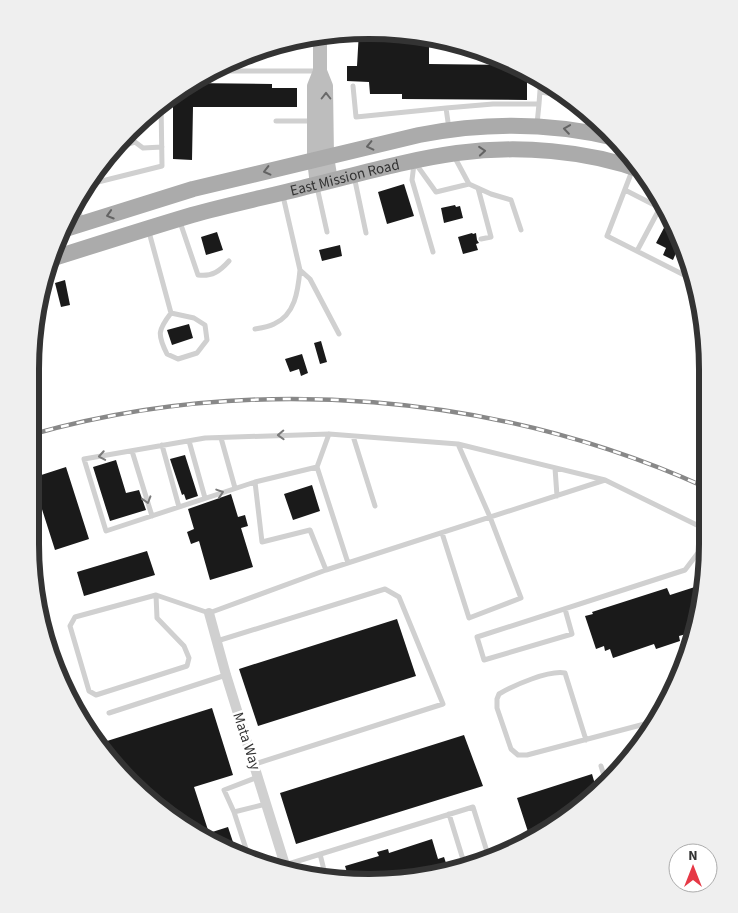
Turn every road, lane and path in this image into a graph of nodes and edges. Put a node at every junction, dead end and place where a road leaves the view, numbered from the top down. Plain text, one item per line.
1 (320, 43) edge
2 (227, 71) edge
3 (320, 71) junction
4 (353, 86) dead end
5 (540, 87) edge
6 (540, 92) junction
7 (551, 94) edge
8 (539, 104) junction
9 (446, 108) junction
10 (161, 113) edge
11 (276, 121) dead end
12 (315, 121) junction
13 (537, 126) junction
14 (449, 129) junction
15 (604, 136) edge
16 (127, 145) edge
17 (162, 147) junction
18 (453, 154) junction
19 (321, 158) junction
20 (414, 161) junction
21 (631, 168) edge
22 (635, 174) edge
23 (354, 176) junction
24 (97, 182) edge
25 (324, 183) junction
26 (469, 184) junction
27 (478, 188) junction
28 (625, 190) junction
29 (282, 193) junction
30 (654, 202) edge
31 (658, 210) edge
32 (79, 211) edge
33 (179, 219) junction
34 (82, 223) junction
35 (71, 227) edge
36 (149, 229) junction
37 (522, 230) dead end
38 (327, 232) dead end
39 (366, 233) dead end
40 (481, 239) dead end
41 (637, 251) junction
42 (433, 252) dead end
43 (59, 257) edge
44 (230, 261) dead end
45 (300, 270) junction
46 (685, 275) edge
47 (171, 313) junction
48 (254, 329) dead end
49 (339, 334) dead end
50 (329, 434) junction
51 (353, 436) junction
52 (220, 438) junction
53 (189, 441) junction
54 (458, 444) junction
55 (162, 445) junction
56 (132, 450) junction
57 (317, 467) junction
58 (555, 468) junction
59 (605, 480) junction
60 (254, 482) junction
61 (235, 488) junction
62 (557, 496) junction
63 (205, 498) junction
64 (374, 506) dead end
65 (179, 507) junction
66 (152, 516) junction
67 (490, 517) junction
68 (699, 526) edge
69 (442, 533) junction
70 (699, 551) edge
71 (348, 563) junction
72 (326, 570) junction
73 (156, 595) junction
74 (565, 609) junction
75 (209, 613) junction
76 (217, 641) junction
77 (226, 674) junction
78 (109, 712) dead end
79 (646, 724) edge
80 (586, 740) junction
81 (255, 764) junction
82 (601, 766) dead end
83 (258, 776) junction
84 (604, 777) edge
85 (267, 804) junction
86 (234, 812) junction
87 (449, 814) junction
88 (247, 850) edge
89 (488, 852) edge
90 (320, 854) junction
91 (463, 860) edge
92 (284, 863) edge
93 (291, 865) edge
94 (324, 871) edge

1 - 3 main road
2 - 3 lane
3 - 12 main road
19 -> 3 main road
4 - 9 lane
5 - 6 lane
6 - 7 lane
6 - 8 lane
8 - 9 lane
8 - 13 lane
9 - 14 lane
10 - 17 lane
11 - 12 lane
12 - 19 main road
13 - 14 main road, East Mission Road
15 -> 13 main road, East Mission Road
14 -> 19 main road, East Mission Road
16 - 17 lane
17 - 24 lane
18 - 20 main road, East Mission Road
18 -> 21 main road, East Mission Road
18 - 26 lane
19 - 25 main road
19 -> 34 main road, East Mission Road
20 - 23 main road, East Mission Road
20 - 26 lane
20 - 42 lane
22 - 28 lane
23 - 25 main road, East Mission Road
23 - 39 lane
25 - 29 main road, East Mission Road
25 - 38 lane
26 - 27 lane
27 - 37 lane
27 - 40 lane
28 - 30 lane
28 - 41 lane
29 - 33 main road, East Mission Road
29 - 45 lane
31 - 41 lane
32 - 34 lane
33 - 36 main road, East Mission Road
33 - 44 lane
34 - 35 main road, East Mission Road
36 - 43 main road, East Mission Road
36 - 47 lane
41 - 46 lane
45 - 48 lane
45 - 49 lane
47 - 47 lane
50 - 51 lane
50 -> 52 lane
50 - 57 lane
51 - 54 lane
51 - 64 lane
52 - 53 lane
52 - 61 lane
53 - 55 lane
53 - 63 lane
54 - 58 lane
54 - 67 lane
55 - 56 lane
55 - 65 lane
56 -> 66 lane
56 -> 66 lane
57 - 60 lane
57 - 71 lane
58 - 59 lane
58 - 62 lane
59 - 62 lane
59 - 68 lane
60 - 61 lane
60 - 72 lane
63 -> 61 lane
62 - 67 lane
63 - 65 lane
65 - 66 lane
67 - 69 lane
67 - 69 lane
69 - 71 lane
70 - 74 lane
71 - 72 lane
72 - 75 lane
73 - 73 lane
73 - 75 lane
74 - 74 lane
75 - 76 street, Mata Way
76 - 77 street, Mata Way
76 - 81 lane
77 - 78 lane
77 - 81 street, Mata Way
79 - 80 lane
80 - 80 lane
81 - 83 street, Mata Way
82 - 84 lane
83 - 85 street, Mata Way
83 - 86 lane
85 - 86 lane
85 - 92 street, Mata Way
86 - 88 lane
87 - 89 lane
87 - 90 lane
87 - 91 lane
90 - 93 lane
90 - 94 lane

